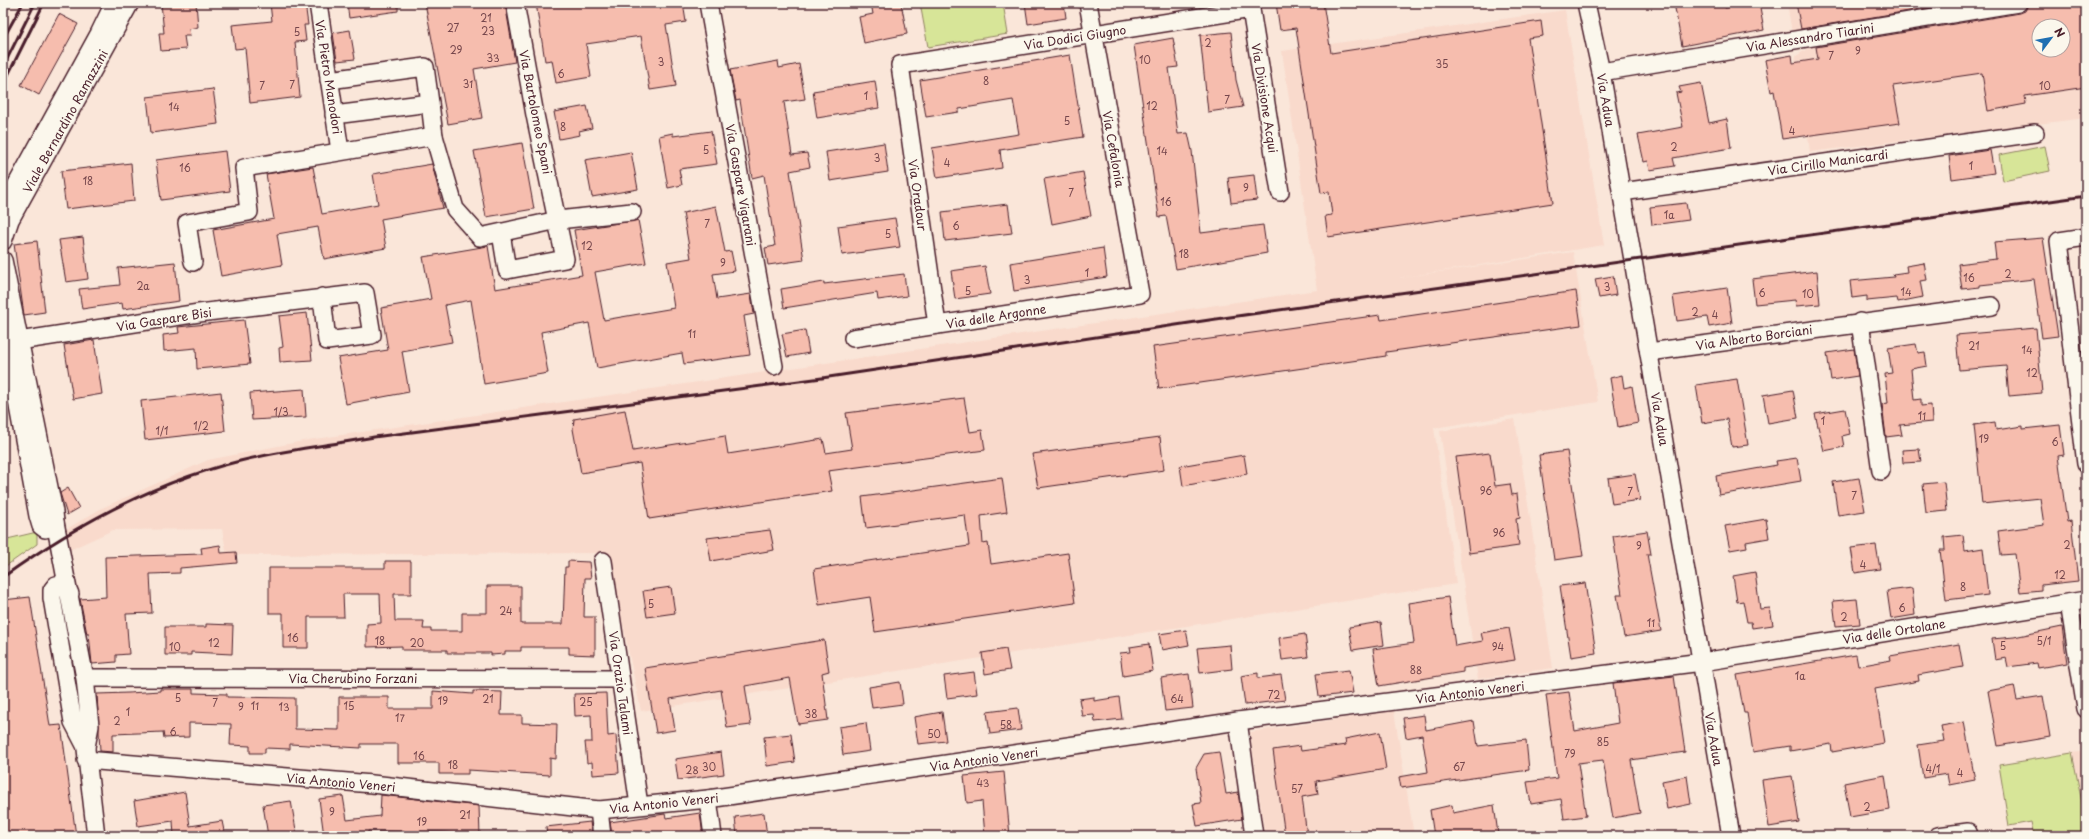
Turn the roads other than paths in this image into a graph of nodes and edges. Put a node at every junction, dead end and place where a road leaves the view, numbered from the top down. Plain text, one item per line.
1 (114, 3) edge
2 (130, 3) edge
3 (318, 3) edge
4 (515, 3) edge
5 (708, 3) edge
6 (1088, 3) edge
7 (1586, 3) edge
8 (2018, 3) edge
9 (1250, 6) edge
10 (1094, 34) junction
11 (900, 65) joint
12 (1602, 72) junction
13 (329, 80) junction
14 (430, 103) junction
15 (334, 115) junction
16 (2035, 133) dead end
17 (434, 136) junction
18 (340, 151) junction
19 (1280, 192) dead end
20 (1622, 192) junction
21 (3, 209) edge
22 (632, 212) dead end
23 (558, 220) junction
24 (501, 233) junction
25 (2086, 237) edge
26 (3, 241) edge
27 (3, 260) edge
28 (193, 262) dead end
29 (1140, 294) joint
30 (322, 297) dead end
31 (1992, 306) dead end
32 (1860, 322) junction
33 (3, 324) edge
34 (937, 325) junction
35 (853, 338) dead end
36 (12, 342) junction
37 (1649, 352) junction
38 (774, 366) dead end
39 (2082, 397) edge
40 (2086, 464) edge
41 (1881, 471) dead end
42 (603, 561) dead end
43 (70, 594) junction
44 (2086, 600) edge
45 (2069, 603) junction
46 (1702, 662) junction
47 (85, 678) junction
48 (620, 679) junction
49 (2086, 709) edge
50 (1238, 721) junction
51 (86, 753) junction
52 (708, 799) junction
53 (639, 805) junction
54 (599, 810) junction
55 (96, 836) edge
56 (602, 836) edge
57 (713, 836) edge
58 (1254, 836) edge
59 (1731, 836) edge
60 (1938, 836) edge
61 (1969, 836) edge

1 - 21 street, Viale Bernardino Ramazzini
2 - 26 street, Viale Bernardino Ramazzini
3 - 13 street, Via Pietro Manodori
4 - 23 street, Via Bartolomeo Spani
5 - 38 street, Via Gaspare Vigarani
6 - 10 street, Via Cefalonia
7 - 12 street, Via Adua
8 - 12 street, Via Alessandro Tiarini
9 - 10 street, Via Dodici Giugno
9 - 19 street, Via Divisione Acqui
10 - 11 street, Via Dodici Giugno
10 - 29 street, Via Cefalonia
11 - 34 street, Via Oradour
12 - 20 street, Via Adua
13 - 14 street
13 - 15 street, Via Pietro Manodori
14 - 15 street
14 - 17 street
15 - 18 street, Via Pietro Manodori
16 - 20 street, Via Cirillo Manicardi
17 - 18 street, Via Pietro Manodori
17 - 24 street
18 - 28 street, Via Pietro Manodori
20 - 37 street, Via Adua
22 - 23 street
23 - 24 street
23 - 24 street, Via Bartolomeo Spani
25 - 39 street
27 - 36 street
29 - 34 street, Via delle Argonne
30 - 36 street, Via Gaspare Bisi
31 - 32 street, Via Alberto Borciani
32 - 37 street, Via Alberto Borciani
32 - 41 street
33 - 36 street
34 - 35 street, Via delle Argonne
36 - 43 street
37 - 46 street, Via Adua
39 - 40 street
42 - 48 street, Via Orazio Talami
43 - 47 street
43 - 51 street
44 - 45 street, Via delle Ortolane
45 - 46 street, Via delle Ortolane
45 - 49 street
46 - 50 street, Via Antonio Veneri
46 - 59 street, Via Adua
47 - 48 street, Via Cherubino Forzani
47 - 51 street
48 - 53 street, Via Orazio Talami
50 - 52 street, Via Antonio Veneri
50 - 58 street
51 - 54 street, Via Antonio Veneri
51 - 55 street
52 - 53 street, Via Antonio Veneri
52 - 57 street
53 - 54 street, Via Antonio Veneri
54 - 56 street
60 - 61 street

